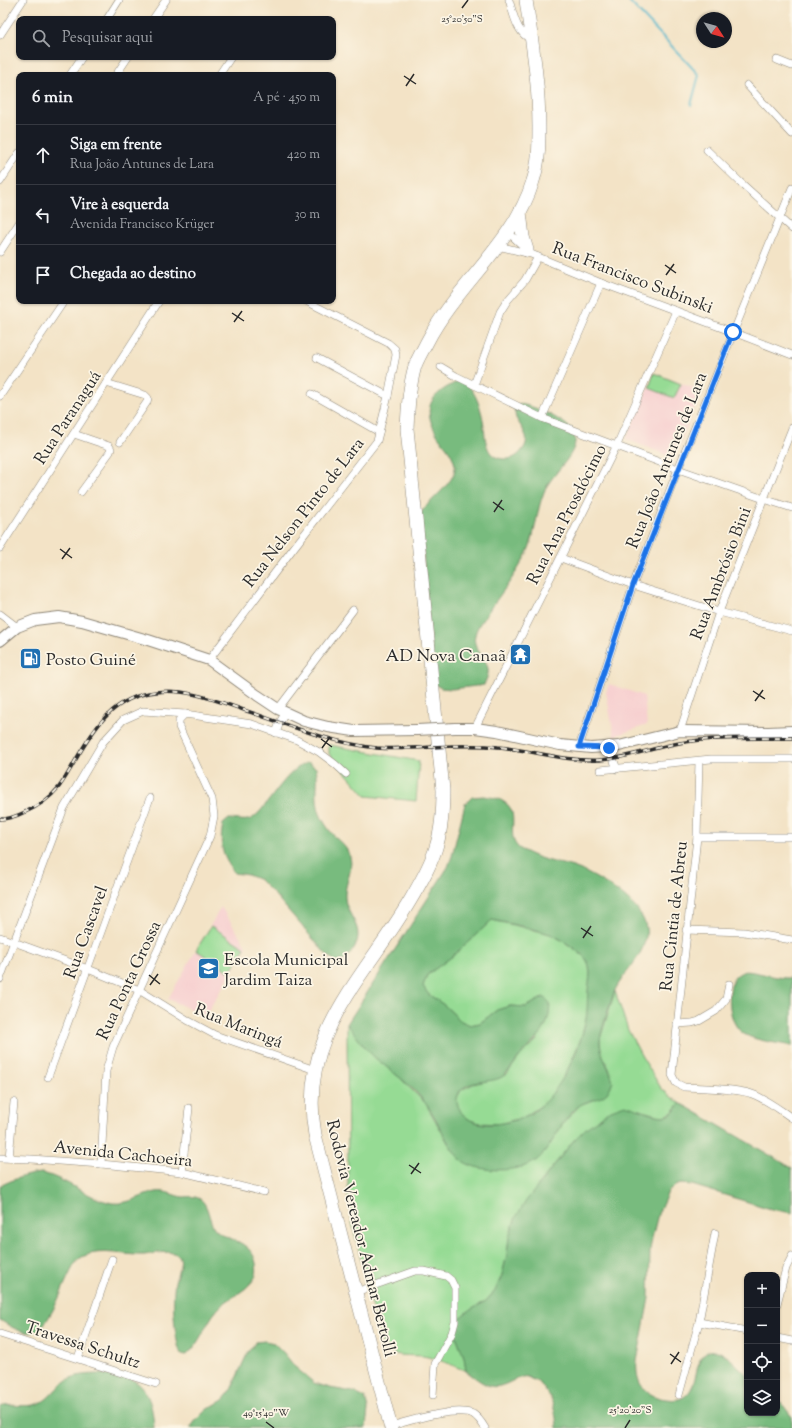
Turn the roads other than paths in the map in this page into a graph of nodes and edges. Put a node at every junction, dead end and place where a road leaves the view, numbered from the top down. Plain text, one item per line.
1 (22, 0) edge
2 (119, 0) edge
3 (166, 0) edge
4 (509, 0) edge
5 (526, 0) edge
6 (109, 16) edge
7 (155, 16) edge
8 (0, 34) edge
9 (532, 40) junction
10 (80, 60) edge
11 (126, 60) edge
12 (229, 60) edge
13 (777, 60) dead end
14 (792, 66) edge
15 (72, 72) edge
16 (118, 72) edge
17 (221, 72) edge
18 (747, 85) dead end
19 (792, 134) edge
20 (707, 150) dead end
21 (16, 157) edge
22 (3, 173) edge
23 (0, 182) edge
24 (792, 188) edge
25 (520, 212) junction
26 (780, 219) junction
27 (16, 228) edge
28 (792, 229) edge
29 (508, 232) junction
30 (498, 246) junction
31 (0, 252) edge
32 (529, 252) junction
33 (538, 257) junction
34 (601, 283) junction
35 (62, 304) edge
36 (157, 304) edge
37 (312, 304) edge
38 (676, 311) junction
39 (733, 332) junction
40 (792, 355) edge
41 (316, 358) dead end
42 (441, 367) dead end
43 (106, 383) junction
44 (474, 385) junction
45 (312, 394) dead end
46 (0, 396) edge
47 (388, 396) junction
48 (542, 418) junction
49 (792, 428) edge
50 (380, 432) junction
51 (74, 434) junction
52 (120, 442) dead end
53 (617, 445) junction
54 (678, 469) junction
55 (81, 492) dead end
56 (764, 499) junction
57 (792, 508) edge
58 (0, 548) edge
59 (561, 558) junction
60 (633, 585) junction
61 (353, 610) dead end
62 (719, 612) junction
63 (0, 614) edge
64 (17, 627) junction
65 (792, 631) edge
66 (0, 641) edge
67 (209, 660) junction
68 (282, 710) junction
69 (185, 714) junction
70 (475, 728) junction
71 (680, 730) junction
72 (792, 731) edge
73 (276, 733) junction
74 (579, 747) junction
75 (609, 748) junction
76 (792, 759) edge
77 (699, 761) junction
78 (617, 769) junction
79 (600, 770) dead end
80 (346, 774) dead end
81 (150, 798) dead end
82 (792, 836) edge
83 (697, 837) junction
84 (686, 930) junction
85 (0, 937) edge
86 (792, 940) edge
87 (14, 942) junction
88 (88, 969) junction
89 (0, 979) edge
90 (729, 984) dead end
91 (139, 990) junction
92 (677, 1024) junction
93 (315, 1070) junction
94 (48, 1077) dead end
95 (14, 1102) dead end
96 (189, 1108) dead end
97 (792, 1118) edge
98 (0, 1158) edge
99 (9, 1158) junction
100 (101, 1164) junction
101 (182, 1172) junction
102 (264, 1192) dead end
103 (715, 1233) dead end
104 (792, 1256) edge
105 (112, 1259) dead end
106 (356, 1292) junction
107 (780, 1292) edge
108 (699, 1322) junction
109 (744, 1330) edge
110 (0, 1334) edge
111 (780, 1339) edge
112 (792, 1341) edge
113 (78, 1358) junction
114 (156, 1384) dead end
115 (433, 1395) dead end
116 (679, 1395) dead end
117 (391, 1427) edge
118 (485, 1428) edge

1 - 8 street
2 - 6 street
3 - 7 street
4 - 9 street
5 - 9 highway, Rodovia Vereador Admar Bertolli
9 - 25 highway, Rodovia Vereador Admar Bertolli
10 - 15 street
11 - 16 street
12 - 17 street
13 - 14 street
18 - 19 street
20 - 26 street
21 - 22 street
22 - 23 street
24 - 26 street, Rua João Antunes de Lara
25 - 29 highway, Rodovia Vereador Admar Bertolli
25 - 32 highway
26 - 28 street
26 - 39 street, Rua João Antunes de Lara
27 - 31 street
29 - 30 highway, Rodovia Vereador Admar Bertolli
29 - 32 street, Rua Francisco Subinski
30 - 32 street, Rua Francisco Subinski
30 - 93 highway, Rodovia Vereador Admar Bertolli
32 - 33 street, Rua Francisco Subinski
33 - 34 street, Rua Francisco Subinski
33 - 44 street
34 - 38 street, Rua Francisco Subinski
34 - 48 street
35 - 46 street
36 - 43 street, Rua Paranaguá
37 - 47 street, Rua Nelson Pinto de Lara
38 - 39 street, Rua Francisco Subinski
38 - 53 street, Rua Ana Prosdócimo
39 - 40 street, Rua Francisco Subinski
39 - 54 street, Rua João Antunes de Lara
41 - 47 street
42 - 44 street
43 - 51 street, Rua Paranaguá
43 - 52 street
44 - 48 street
45 - 50 street
47 - 50 street, Rua Nelson Pinto de Lara
48 - 53 street
49 - 56 street, Rua Ambrósio Bini
50 - 67 street, Rua Nelson Pinto de Lara
51 - 55 street
51 - 58 street, Rua Paranaguá
53 - 54 street
53 - 59 street, Rua Ana Prosdócimo
54 - 56 street
54 - 60 street, Rua João Antunes de Lara
56 - 57 street
56 - 62 street, Rua Ambrósio Bini
59 - 60 street
59 - 70 street, Rua Ana Prosdócimo
60 - 62 street
60 - 74 street, Rua João Antunes de Lara
61 - 68 street
62 - 65 street
62 - 71 street, Rua Ambrósio Bini
63 - 64 street
64 - 66 main road
64 - 67 main road
67 - 68 main road
68 - 70 main road, bridge
68 - 73 street
69 - 73 street
69 - 87 street
69 - 91 street, Rua Ponta Grossa
70 - 74 main road
71 - 72 main road
71 - 75 main road
73 - 80 street
74 - 75 main road
75 - 78 street
76 - 77 street
77 - 78 street
77 - 83 street, Rua Cíntia de Abreu
78 - 79 street
81 - 88 street, Rua Cascavel
82 - 83 street
83 - 84 street, Rua Cíntia de Abreu
84 - 86 street
84 - 92 street, Rua Cíntia de Abreu
85 - 87 street, Rua Maringá
87 - 88 street, Rua Maringá
87 - 89 street
88 - 91 street, Rua Maringá
88 - 94 street, Rua Cascavel
90 - 92 street
91 - 93 street, Rua Maringá
91 - 100 street, Rua Ponta Grossa
92 - 97 street, Rua Cíntia de Abreu
93 - 106 highway, Rodovia Vereador Admar Bertolli
95 - 99 street
96 - 101 street
98 - 99 street, Avenida Cachoeira
99 - 100 street, Avenida Cachoeira
100 - 101 street, Avenida Cachoeira
101 - 102 street, Avenida Cachoeira
103 - 108 street
104 - 107 street
105 - 113 street
106 - 115 street
106 - 117 highway, Rodovia Vereador Admar Bertolli
108 - 109 street
108 - 116 street
110 - 113 street, Travessa Schultz
111 - 112 street
113 - 114 street, Travessa Schultz
117 - 118 street

